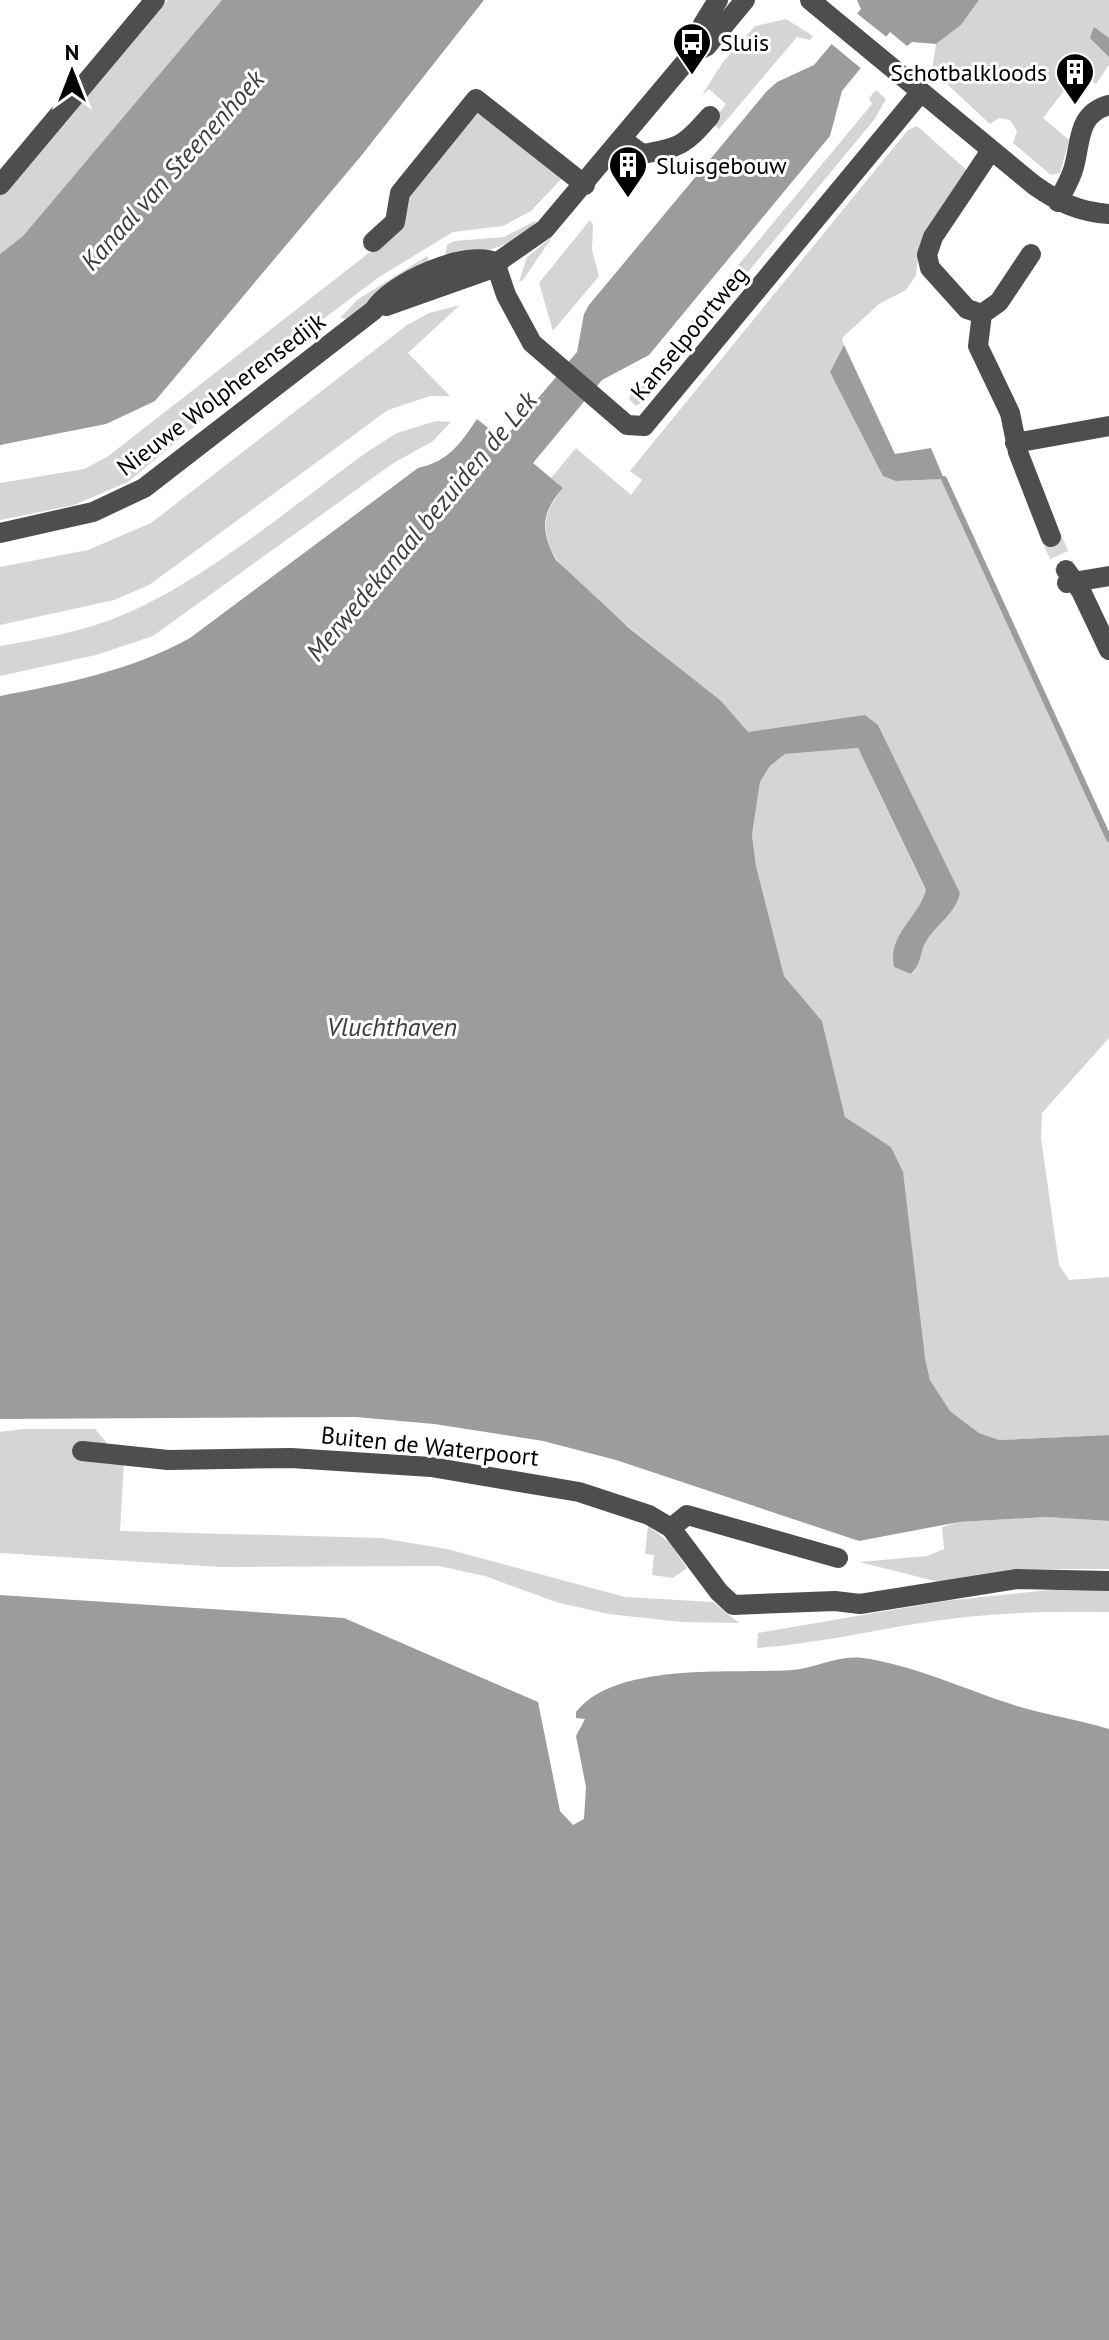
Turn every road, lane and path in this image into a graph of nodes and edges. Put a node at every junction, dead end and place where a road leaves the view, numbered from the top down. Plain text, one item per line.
1 (155, 0) edge
2 (718, 0) edge
3 (745, 0) edge
4 (810, 0) edge
5 (693, 53) junction
6 (921, 92) junction
7 (1109, 105) edge
8 (710, 116) dead end
9 (623, 140) junction
10 (990, 152) junction
11 (0, 185) edge
12 (585, 185) junction
13 (1058, 202) junction
14 (1109, 214) edge
15 (373, 242) dead end
16 (1031, 254) dead end
17 (495, 262) junction
18 (982, 314) junction
19 (1109, 426) edge
20 (1015, 443) junction
21 (0, 533) edge
22 (1051, 537) tunnel mouth
23 (1109, 576) edge
24 (1109, 650) edge
25 (82, 1451) dead end
26 (671, 1528) junction
27 (838, 1558) dead end
28 (1109, 1581) edge

1 - 11 street
2 - 5 street, Nieuwe Wolpherensedijk
3 - 5 street, Nieuwe Wolpherensedijk
4 - 6 street
5 - 9 street, Nieuwe Wolpherensedijk
6 - 10 street
6 - 17 street, Kanselpoortweg
7 - 13 street
8 - 9 street
9 - 12 street, Nieuwe Wolpherensedijk
10 - 13 street
10 - 18 street
12 - 15 street
12 - 17 street, Nieuwe Wolpherensedijk
13 - 14 street
16 - 18 street
17 - 21 street, Nieuwe Wolpherensedijk
18 - 20 street
19 - 20 street
20 - 22 street
23 - 24 street
25 - 26 street, Buiten de Waterpoort
26 - 27 street
26 - 28 street, Buiten de Waterpoort

